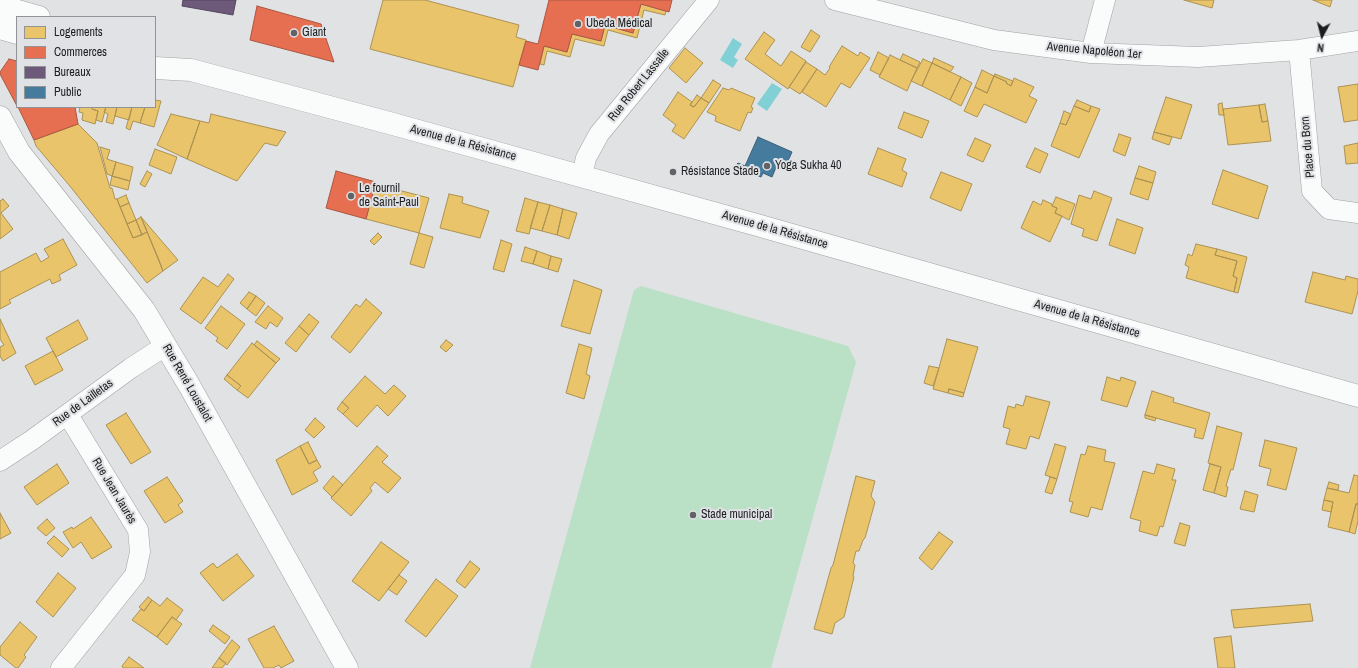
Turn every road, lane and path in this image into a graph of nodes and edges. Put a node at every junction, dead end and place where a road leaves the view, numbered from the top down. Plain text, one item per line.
1 (709, 0) edge
2 (836, 0) edge
3 (1105, 0) edge
4 (0, 6) edge
5 (26, 16) edge
6 (16, 21) edge
7 (0, 28) edge
8 (1358, 41) edge
9 (1299, 50) junction
10 (156, 52) edge
11 (1091, 53) junction
12 (156, 68) edge
13 (191, 70) junction
14 (0, 117) edge
15 (582, 176) junction
16 (1358, 213) edge
17 (165, 346) junction
18 (1358, 396) edge
19 (68, 415) junction
20 (0, 461) edge
21 (61, 668) edge
22 (347, 668) edge

1 - 15 street, Rue Robert Lassalle
2 - 11 street, Avenue Napoléon 1er
3 - 11 street
4 - 5 main road
6 - 7 main road
8 - 9 street, Avenue Napoléon 1er
9 - 11 street, Avenue Napoléon 1er
9 - 16 street, Place du Born
10 - 13 main road, Avenue de la Résistance
12 - 13 main road, Avenue de la Résistance
13 - 15 main road, Avenue de la Résistance
14 - 17 main road, Rue René Loustalot
15 - 18 main road, Avenue de la Résistance
17 - 19 street, Rue de Lailletas
17 - 22 main road, Rue René Loustalot
19 - 20 street, Rue de Lailletas
19 - 21 street, Rue Jean Jaurès

